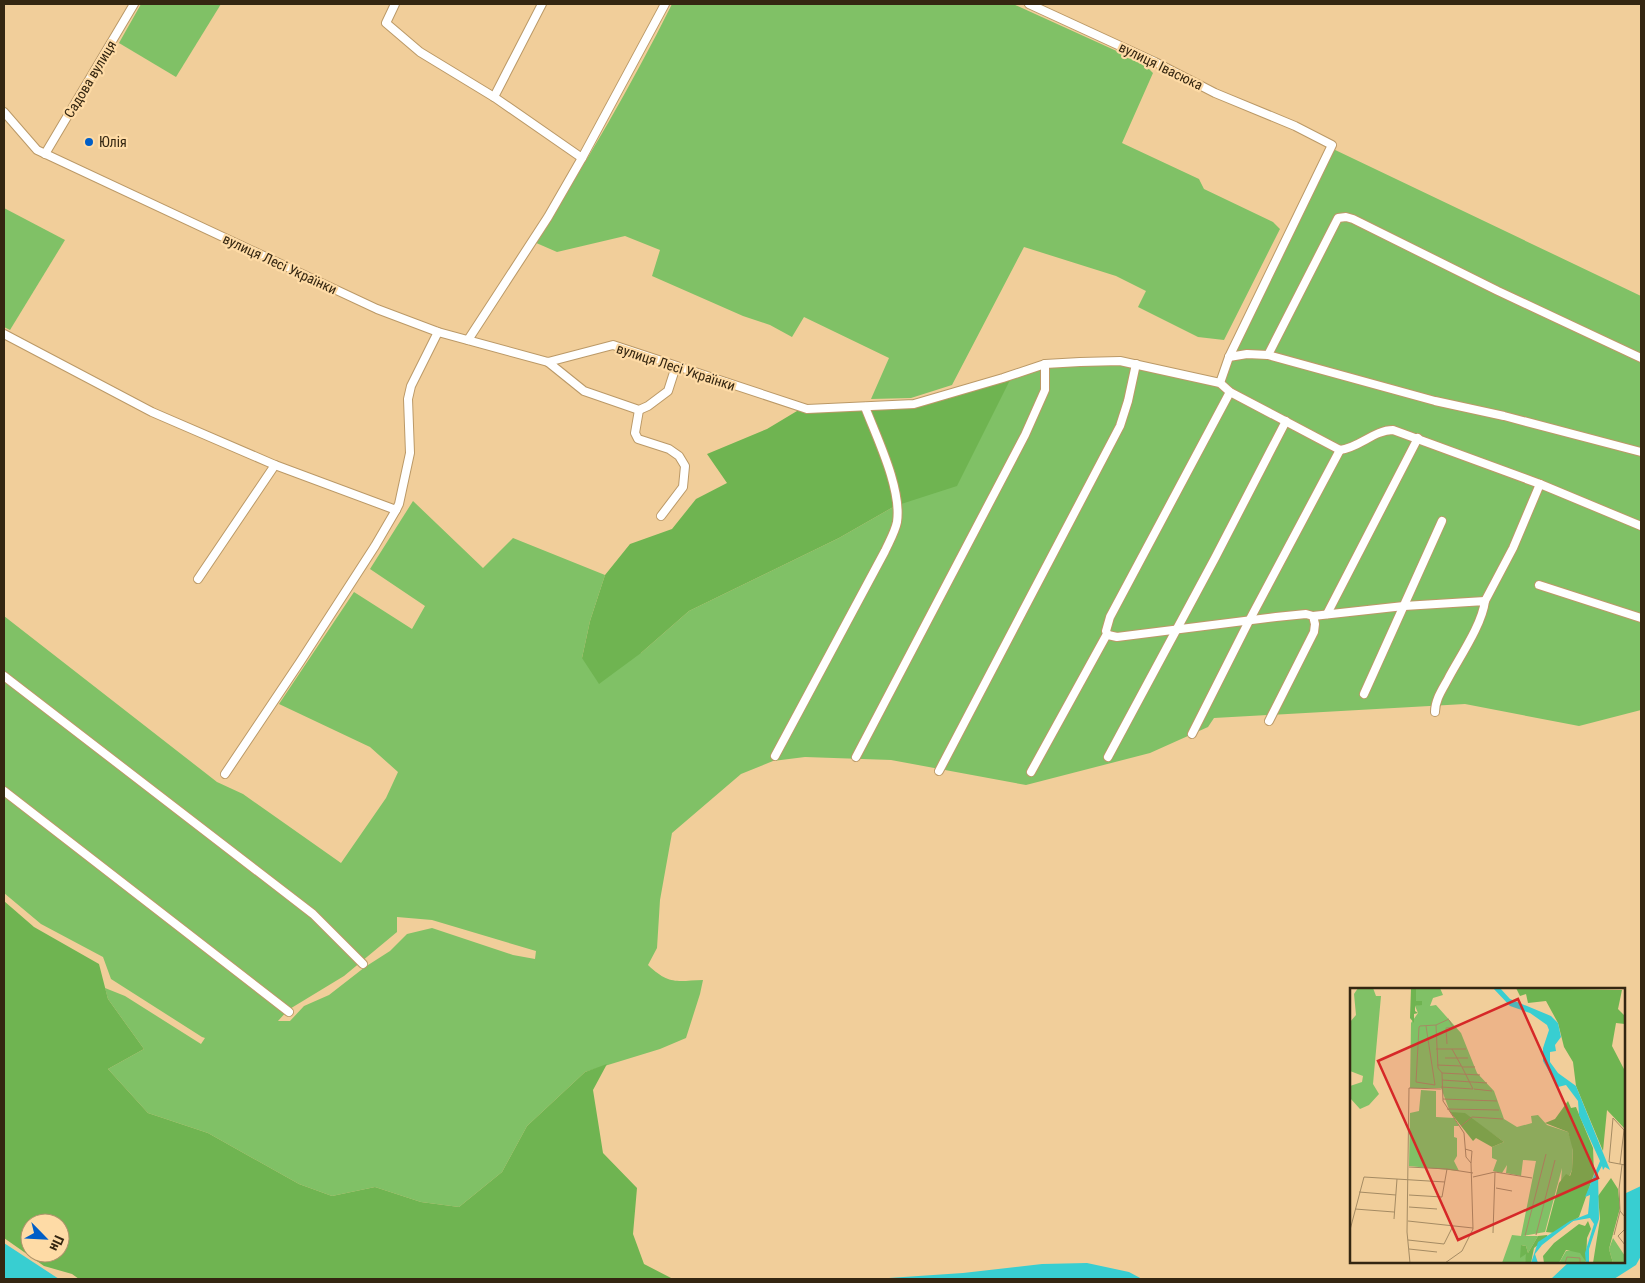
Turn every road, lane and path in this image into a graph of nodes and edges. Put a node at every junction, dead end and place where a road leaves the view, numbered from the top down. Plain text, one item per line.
1 (395, 4) edge
2 (542, 4) edge
3 (666, 4) edge
4 (1028, 4) edge
5 (132, 5) edge
6 (494, 97) junction
7 (4, 112) edge
8 (45, 154) junction
9 (582, 158) junction
10 (438, 332) junction
11 (4, 334) edge
12 (468, 340) junction
13 (1268, 355) junction
14 (1229, 357) junction
15 (1641, 358) edge
16 (548, 362) junction
17 (1045, 364) junction
18 (1136, 364) junction
19 (676, 366) junction
20 (1220, 384) junction
21 (1230, 392) junction
22 (865, 407) junction
23 (638, 410) junction
24 (1286, 420) junction
25 (1418, 438) junction
26 (1340, 450) junction
27 (1641, 452) edge
28 (275, 465) junction
29 (1540, 484) junction
30 (396, 510) junction
31 (660, 516) dead end
32 (1442, 521) dead end
33 (1641, 526) edge
34 (198, 579) dead end
35 (1539, 585) dead end
36 (1485, 601) junction
37 (1404, 606) junction
38 (1327, 614) junction
39 (1313, 616) junction
40 (1641, 618) edge
41 (1249, 621) junction
42 (1175, 630) junction
43 (1107, 634) junction
44 (4, 676) edge
45 (1364, 694) dead end
46 (1435, 712) dead end
47 (1268, 721) dead end
48 (1192, 734) dead end
49 (775, 756) dead end
50 (856, 757) dead end
51 (1108, 757) dead end
52 (939, 772) dead end
53 (1031, 772) dead end
54 (225, 774) dead end
55 (4, 791) edge
56 (363, 964) dead end
57 (288, 1012) dead end

1 - 6 street
2 - 6 street
3 - 9 street
4 - 14 street, вулиця Івасюка
5 - 8 street, Садова вулиця
6 - 9 street
7 - 8 street, вулиця Лесі Українки
8 - 10 street, вулиця Лесі Українки
9 - 12 street
10 - 12 street, вулиця Лесі Українки
10 - 30 street
11 - 28 street
12 - 16 street, вулиця Лесі Українки
13 - 14 street
13 - 15 street
13 - 27 street
14 - 20 street
16 - 19 street, вулиця Лесі Українки
16 - 23 street
17 - 18 street, вулиця Лесі Українки
17 - 22 street, вулиця Лесі Українки
17 - 50 street
18 - 20 street, вулиця Лесі Українки
18 - 52 street
19 - 22 street, вулиця Лесі Українки
19 - 23 street
20 - 21 street
21 - 24 street
21 - 43 street
22 - 49 street
23 - 31 street
24 - 26 street
24 - 42 street
25 - 26 street
25 - 29 street
25 - 38 street
26 - 41 street
28 - 30 street
28 - 34 street
29 - 33 street
29 - 36 street
30 - 54 street
32 - 37 street
35 - 40 street
36 - 37 street
36 - 46 street
37 - 38 street
37 - 45 street
38 - 39 street
39 - 41 street
39 - 47 street
41 - 42 street
41 - 48 street
42 - 43 street
42 - 51 street
43 - 53 street
44 - 56 street
55 - 57 street

